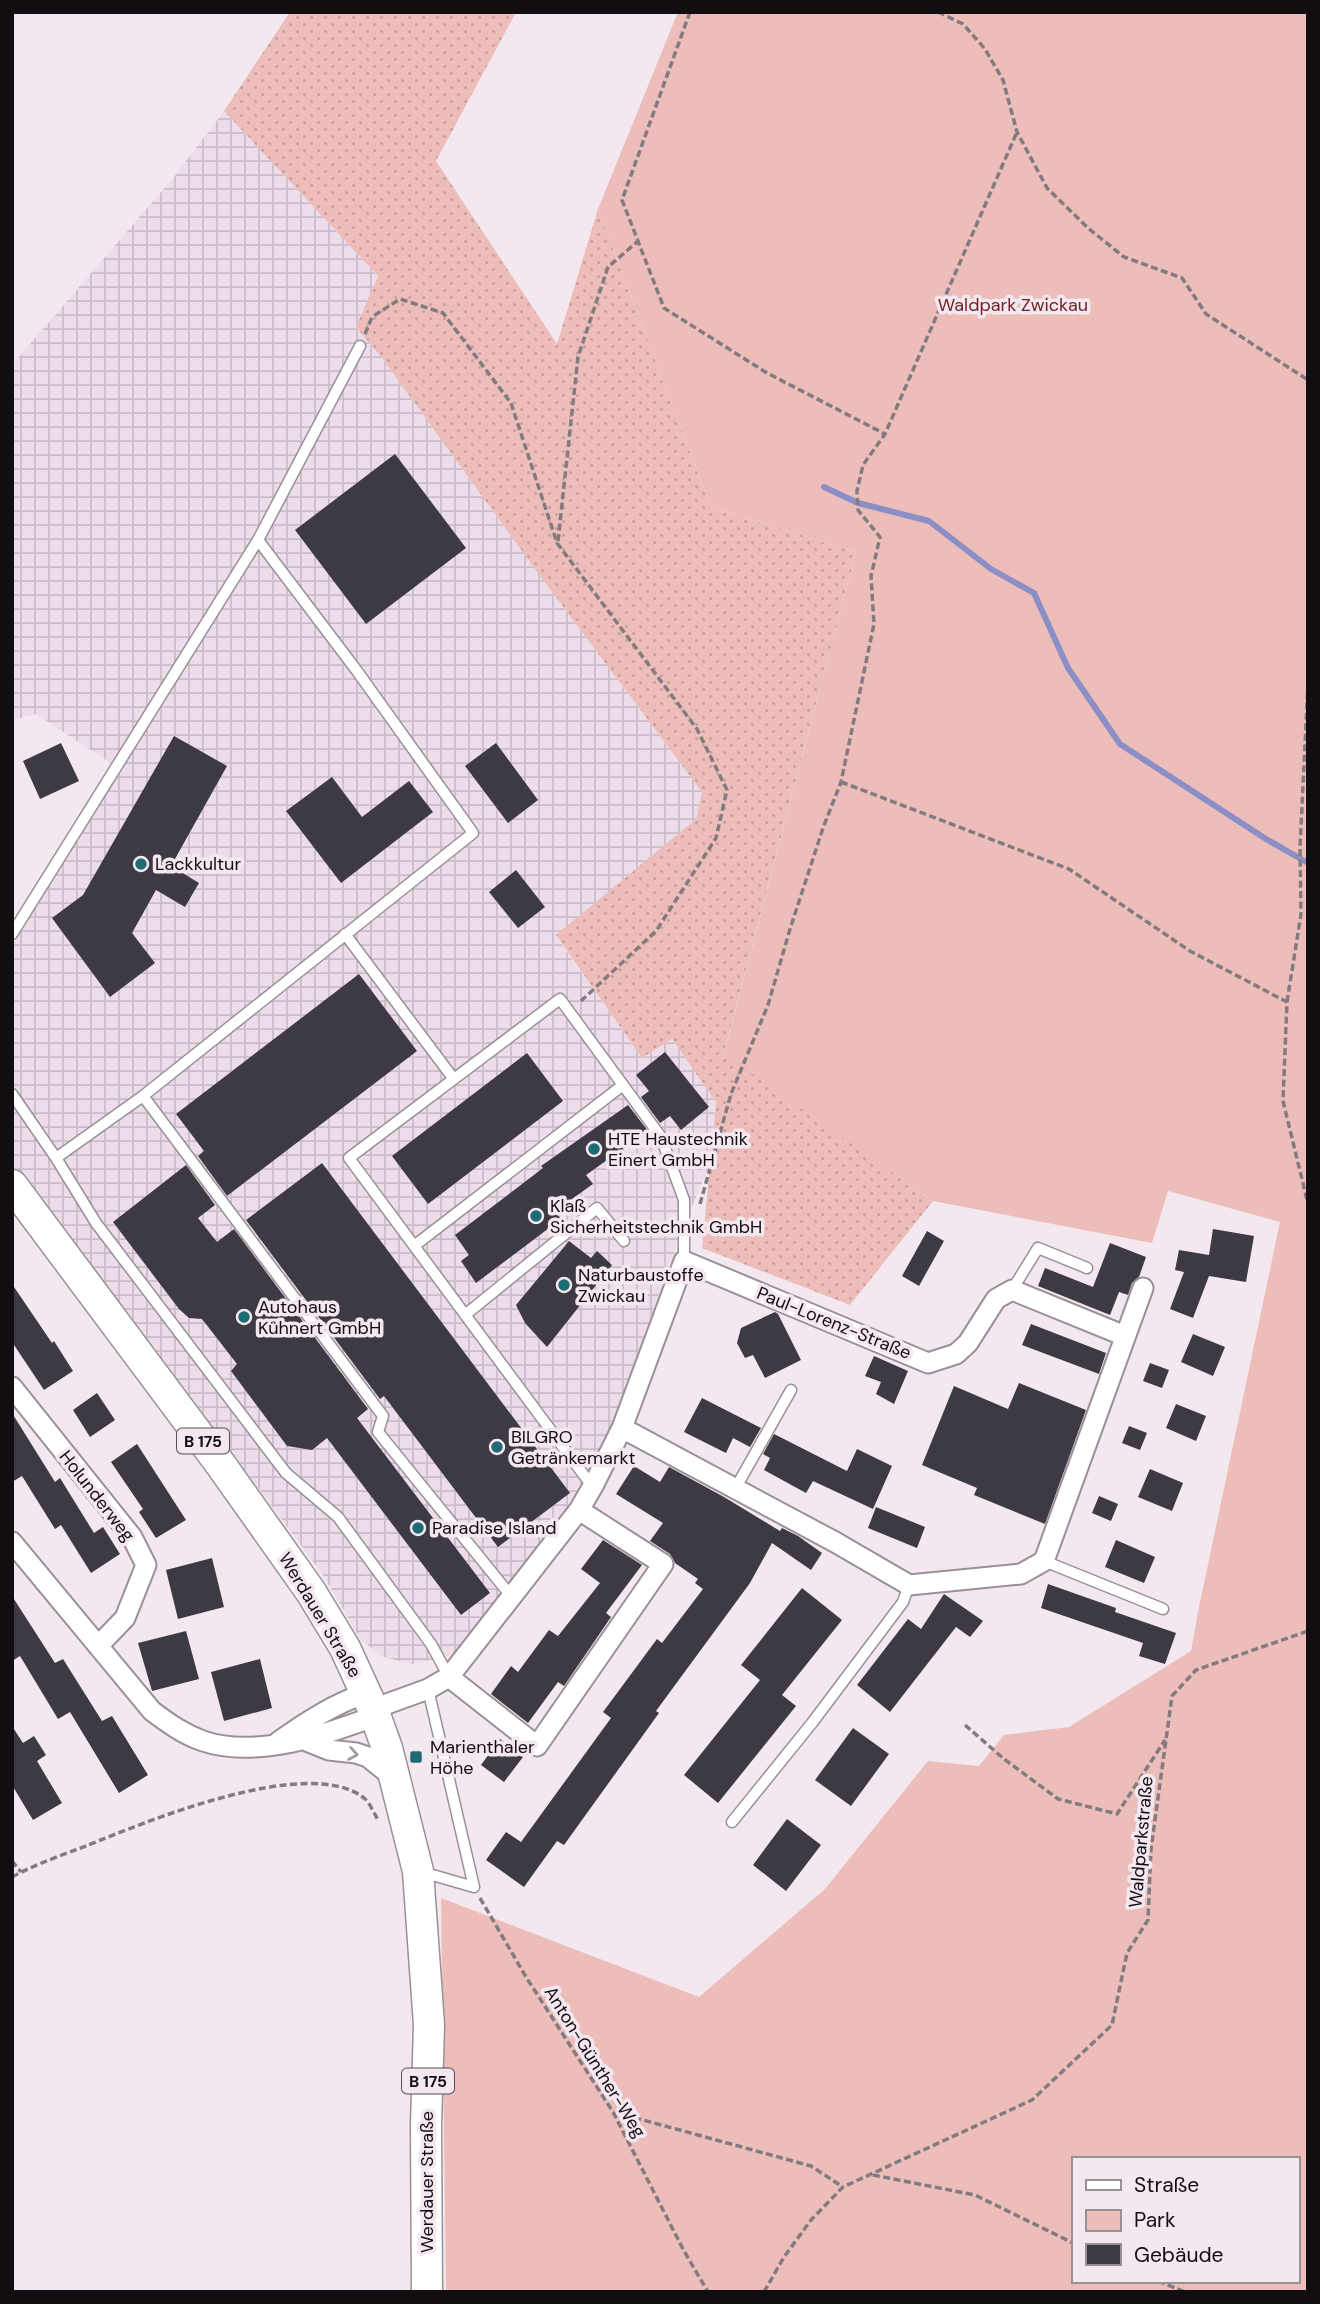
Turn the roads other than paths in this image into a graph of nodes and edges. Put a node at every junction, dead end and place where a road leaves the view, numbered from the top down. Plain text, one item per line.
1 (360, 346) road end
2 (258, 540) junction
3 (12, 934) edge
4 (345, 934) junction
5 (453, 1078) junction
6 (623, 1085) junction
7 (12, 1094) edge
8 (143, 1096) junction
9 (56, 1158) junction
10 (12, 1185) edge
11 (624, 1241) dead end
12 (414, 1245) junction
13 (684, 1261) junction
14 (1087, 1268) dead end
15 (1143, 1288) dead end
16 (1012, 1290) junction
17 (465, 1315) junction
18 (1125, 1336) junction
19 (12, 1387) edge
20 (791, 1390) dead end
21 (622, 1428) junction
22 (593, 1486) junction
23 (735, 1489) junction
24 (579, 1510) junction
25 (12, 1542) edge
26 (1044, 1560) junction
27 (909, 1585) junction
28 (511, 1597) junction
29 (1163, 1609) dead end
30 (98, 1646) junction
31 (449, 1677) junction
32 (428, 1689) junction
33 (372, 1706) junction
34 (304, 1740) junction
35 (278, 1743) junction
36 (396, 1779) junction
37 (732, 1822) dead end
38 (418, 1871) junction
39 (427, 2292) edge

1 - 2 lane
2 - 3 lane
2 - 4 lane
4 - 5 lane
4 - 8 lane
5 - 6 lane
5 - 12 lane
6 - 12 lane
6 - 13 lane
7 - 9 lane
8 - 9 lane
8 - 28 lane
9 - 31 lane
10 - 33 main road, Werdauer Straße / B 175
11 - 17 lane
12 - 17 lane
13 - 16 street, Paul-Lorenz-Straße
13 - 21 street
14 - 16 lane
15 - 18 street
16 - 18 street
17 - 22 lane
18 - 26 street
19 - 30 street, Holunderweg
20 - 23 lane
21 - 22 street
21 - 23 street
22 - 24 street
23 - 27 street
24 - 28 street
24 - 31 street
25 - 30 street
26 - 27 street
26 - 29 lane
27 - 37 lane
28 - 31 street
30 - 35 street
31 - 32 street
32 - 33 street
32 - 38 lane
33 - 34 street
33 - 35 street
33 - 36 main road, Werdauer Straße / B 175
34 - 35 street
34 -> 36 street
36 - 38 main road, Werdauer Straße / B 175
38 - 39 main road, Werdauer Straße / B 175

